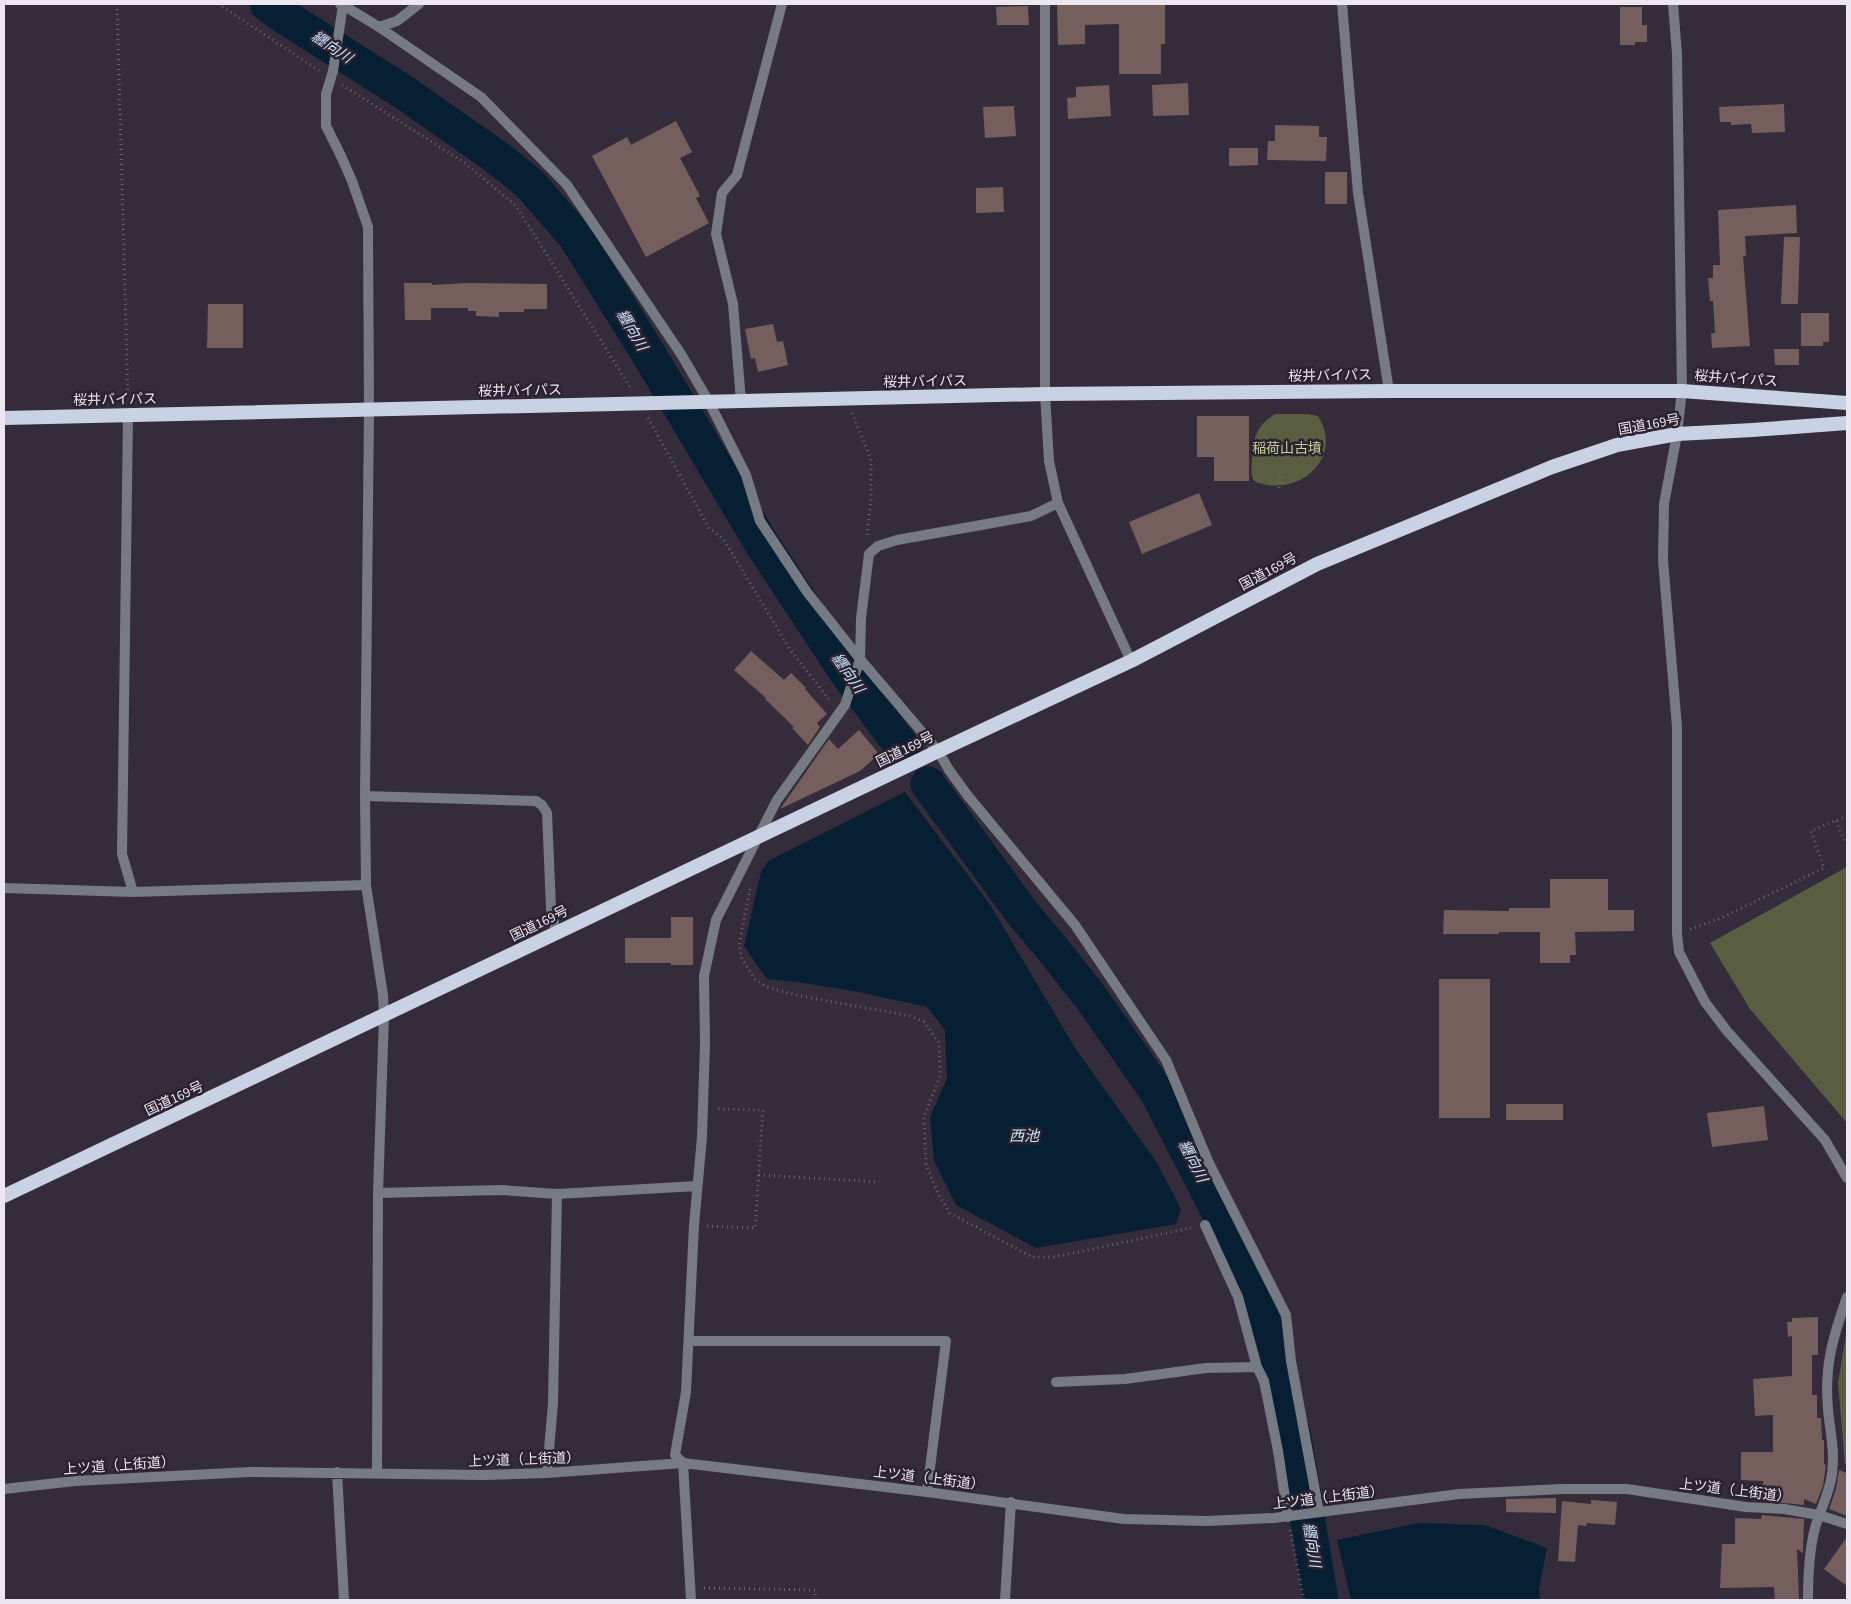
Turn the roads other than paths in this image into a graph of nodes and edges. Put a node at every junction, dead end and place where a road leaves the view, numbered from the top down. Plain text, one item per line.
1 (419, 4) edge
2 (782, 4) edge
3 (1045, 4) edge
4 (1342, 4) edge
5 (1673, 4) edge
6 (342, 5) edge
7 (379, 28) junction
8 (1389, 391) junction
9 (1682, 391) junction
10 (1045, 394) junction
11 (741, 401) junction
12 (709, 402) junction
13 (1847, 402) edge
14 (369, 410) junction
15 (128, 415) junction
16 (4, 418) edge
17 (1847, 423) edge
18 (1677, 434) junction
19 (1058, 503) junction
20 (859, 661) junction
21 (1131, 661) junction
22 (938, 751) junction
23 (365, 796) junction
24 (758, 837) junction
25 (366, 885) junction
26 (4, 888) edge
27 (133, 892) junction
28 (556, 933) junction
29 (384, 1016) junction
30 (1847, 1178) edge
31 (697, 1186) junction
32 (378, 1193) junction
33 (557, 1194) junction
34 (4, 1196) edge
35 (1205, 1225) road end
36 (1847, 1297) edge
37 (689, 1340) junction
38 (1256, 1367) junction
39 (1056, 1382) dead end
40 (683, 1463) junction
41 (337, 1472) junction
42 (377, 1473) junction
43 (547, 1473) junction
44 (4, 1489) edge
45 (927, 1492) junction
46 (1010, 1502) junction
47 (1317, 1512) junction
48 (1820, 1515) junction
49 (1290, 1516) junction
50 (1847, 1524) edge
51 (344, 1600) edge
52 (692, 1600) edge
53 (1005, 1600) edge
54 (1808, 1600) edge

1 - 7 street
2 - 11 street
3 - 10 street
4 - 8 street
5 - 9 street
6 - 7 street
6 - 14 street
7 - 12 street
8 - 9 highway, 桜井バイパス
8 - 10 highway, 桜井バイパス
9 - 13 highway, 桜井バイパス
9 - 18 street
10 - 11 highway, 桜井バイパス
10 - 19 street
11 - 12 highway, 桜井バイパス
12 - 14 highway, 桜井バイパス
12 - 20 street
14 - 15 highway, 桜井バイパス
14 - 23 street
15 - 16 highway, 桜井バイパス
15 - 27 street
17 - 18 highway, 国道169号
18 - 21 highway, 国道169号
18 - 30 street
19 - 20 street
19 - 21 street
20 - 22 street
20 - 24 street
21 - 22 highway, 国道169号
22 - 24 highway, 国道169号
22 - 47 street
23 - 25 street
23 - 28 street
24 - 28 highway, 国道169号
24 - 31 street
25 - 27 street
25 - 29 street
26 - 27 street
28 - 29 highway, 国道169号
29 - 32 street
29 - 34 highway, 国道169号
31 - 33 street
31 - 37 street
32 - 33 street
32 - 42 street
33 - 43 street
35 - 38 street
36 - 48 street
37 - 40 street
37 - 45 street
38 - 39 street
38 - 49 street
40 - 43 street, 上ツ道（上街道）
40 - 45 street, 上ツ道（上街道）
40 - 52 street
41 - 42 street, 上ツ道（上街道）
41 - 44 street, 上ツ道（上街道）
41 - 51 street
42 - 43 street, 上ツ道（上街道）
45 - 46 street, 上ツ道（上街道）
46 - 49 street, 上ツ道（上街道）
46 - 53 street
47 - 48 street, 上ツ道（上街道）
47 - 49 street, 上ツ道（上街道）
48 - 50 street, 上ツ道（上街道）
48 - 54 street

